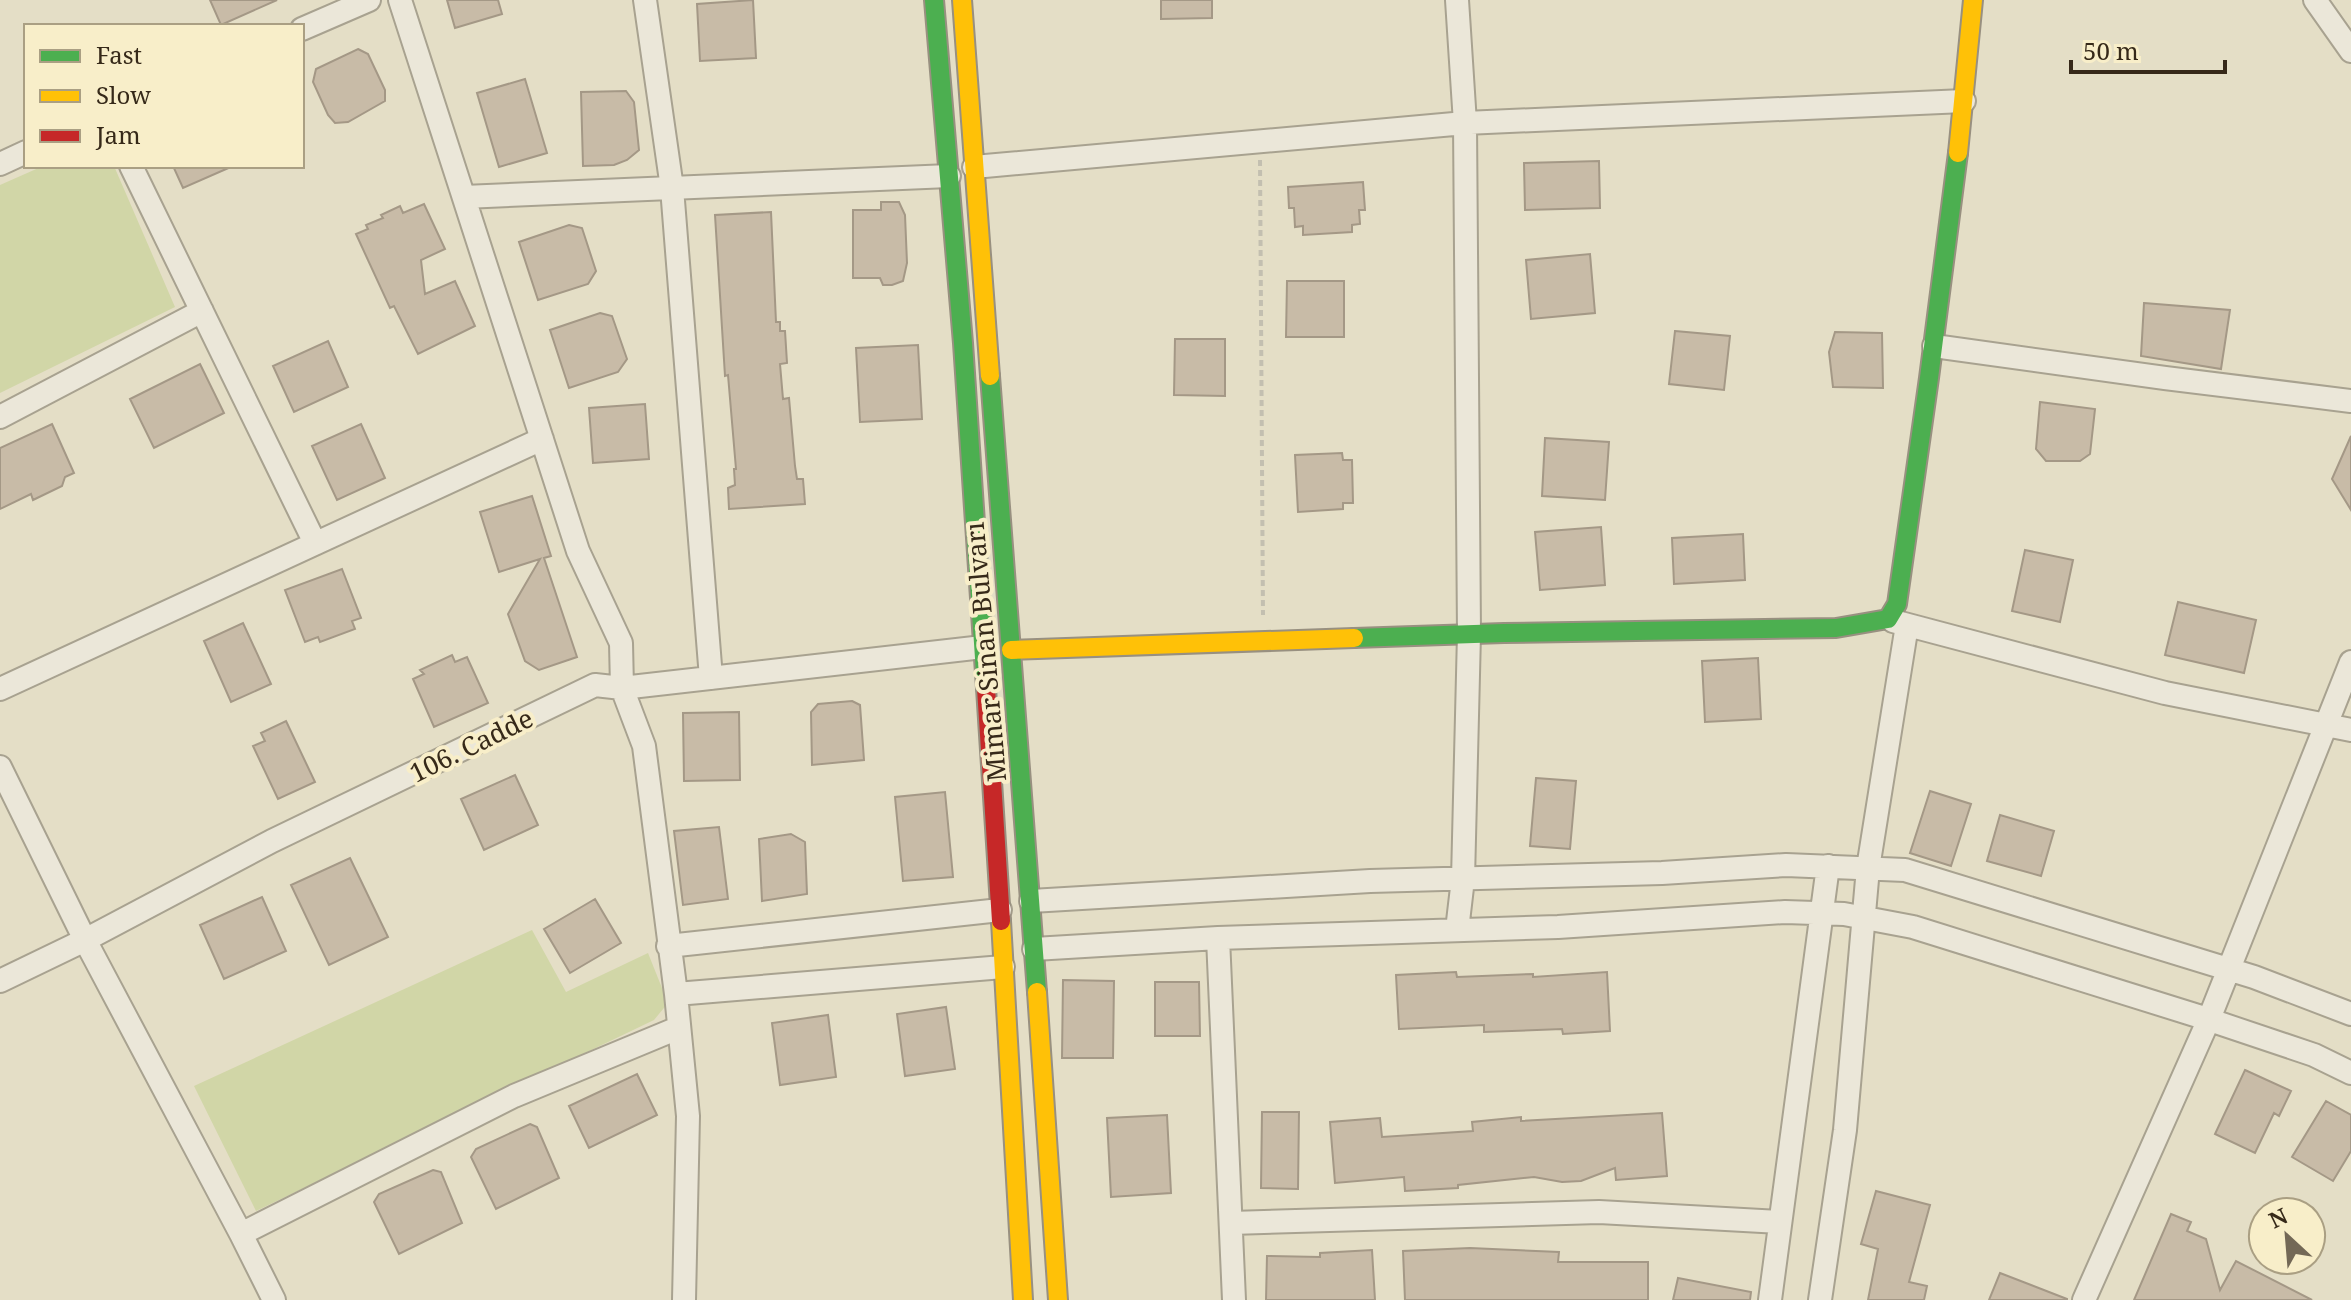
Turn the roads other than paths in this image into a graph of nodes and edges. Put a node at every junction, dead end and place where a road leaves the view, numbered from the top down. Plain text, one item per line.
1 (369, 0) edge
2 (400, 0) edge
3 (645, 0) edge
4 (934, 0) edge
5 (962, 0) edge
6 (1457, 0) edge
7 (1973, 0) edge
8 (2315, 0) edge
9 (304, 28) edge
10 (2351, 51) edge
11 (1964, 101) junction
12 (1465, 123) junction
13 (24, 153) edge
14 (0, 164) edge
15 (974, 167) junction
16 (132, 168) edge
17 (949, 176) junction
18 (672, 188) junction
19 (464, 197) junction
20 (202, 311) junction
21 (1934, 346) junction
22 (2351, 401) edge
23 (0, 417) edge
24 (542, 439) junction
25 (315, 543) junction
26 (1898, 622) junction
27 (1469, 634) junction
28 (983, 647) junction
29 (1011, 650) junction
30 (2351, 662) edge
31 (711, 678) junction
32 (622, 688) junction
33 (0, 689) edge
34 (2326, 724) junction
35 (2351, 730) edge
36 (0, 767) edge
37 (1828, 866) junction
38 (1868, 868) junction
39 (1463, 879) junction
40 (1031, 901) junction
41 (1000, 910) junction
42 (1821, 913) junction
43 (1865, 918) junction
44 (1457, 930) junction
45 (1218, 938) junction
46 (85, 940) junction
47 (668, 946) junction
48 (1034, 949) junction
49 (1003, 967) junction
50 (2228, 969) junction
51 (0, 981) edge
52 (676, 994) junction
53 (2351, 1014) edge
54 (2209, 1019) junction
55 (678, 1028) junction
56 (2351, 1073) edge
57 (1780, 1222) junction
58 (1231, 1223) junction
59 (241, 1234) junction
60 (274, 1300) edge
61 (684, 1300) edge
62 (1023, 1300) edge
63 (1058, 1300) edge
64 (1234, 1300) edge
65 (1770, 1300) edge
66 (1820, 1300) edge
67 (2084, 1300) edge

1 - 9 street
2 - 19 street
3 - 18 street
4 - 17 main road, Mimar Sinan Bulvarı
5 - 15 main road, Mimar Sinan Bulvarı
6 - 12 street
7 - 11 main road
8 - 10 street
11 - 12 street
11 - 21 main road
12 - 15 street
12 - 27 street
13 - 14 street
15 - 29 main road, Mimar Sinan Bulvarı
16 - 20 street
17 - 18 street
17 - 28 main road, Mimar Sinan Bulvarı
18 - 19 street
18 - 31 street
19 - 24 street
20 - 23 street
20 - 25 street
21 - 22 street
21 - 26 main road
24 - 25 street
24 - 32 street
25 - 33 street
26 - 27 main road
26 - 34 street
26 - 38 street
27 - 29 main road
27 - 39 street
28 - 31 street, 106. Cadde
28 - 41 main road, Mimar Sinan Bulvarı
29 - 40 main road, Mimar Sinan Bulvarı
30 - 34 street
31 - 32 street, 106. Cadde
32 - 46 street, 106. Cadde
32 - 47 street
34 - 35 street
34 - 50 street
36 - 46 street
37 - 38 street
37 - 39 street
37 - 42 street
38 - 43 street
38 - 50 street
39 - 40 street
39 - 44 street
40 - 48 main road, Mimar Sinan Bulvarı
41 - 47 street
41 - 49 main road, Mimar Sinan Bulvarı
42 - 43 street
42 - 44 street
42 - 57 street
43 - 54 street
43 - 66 street
44 - 45 street
45 - 48 street
45 - 58 street
46 - 51 street, 106. Cadde
46 - 59 street
47 - 52 street
48 - 63 main road, Mimar Sinan Bulvarı
49 - 52 street
49 - 62 main road, Mimar Sinan Bulvarı
50 - 53 street
50 - 54 street
52 - 55 street
54 - 56 street
54 - 67 street
55 - 59 street
55 - 61 street
57 - 58 street
57 - 65 street
58 - 64 street
59 - 60 street

